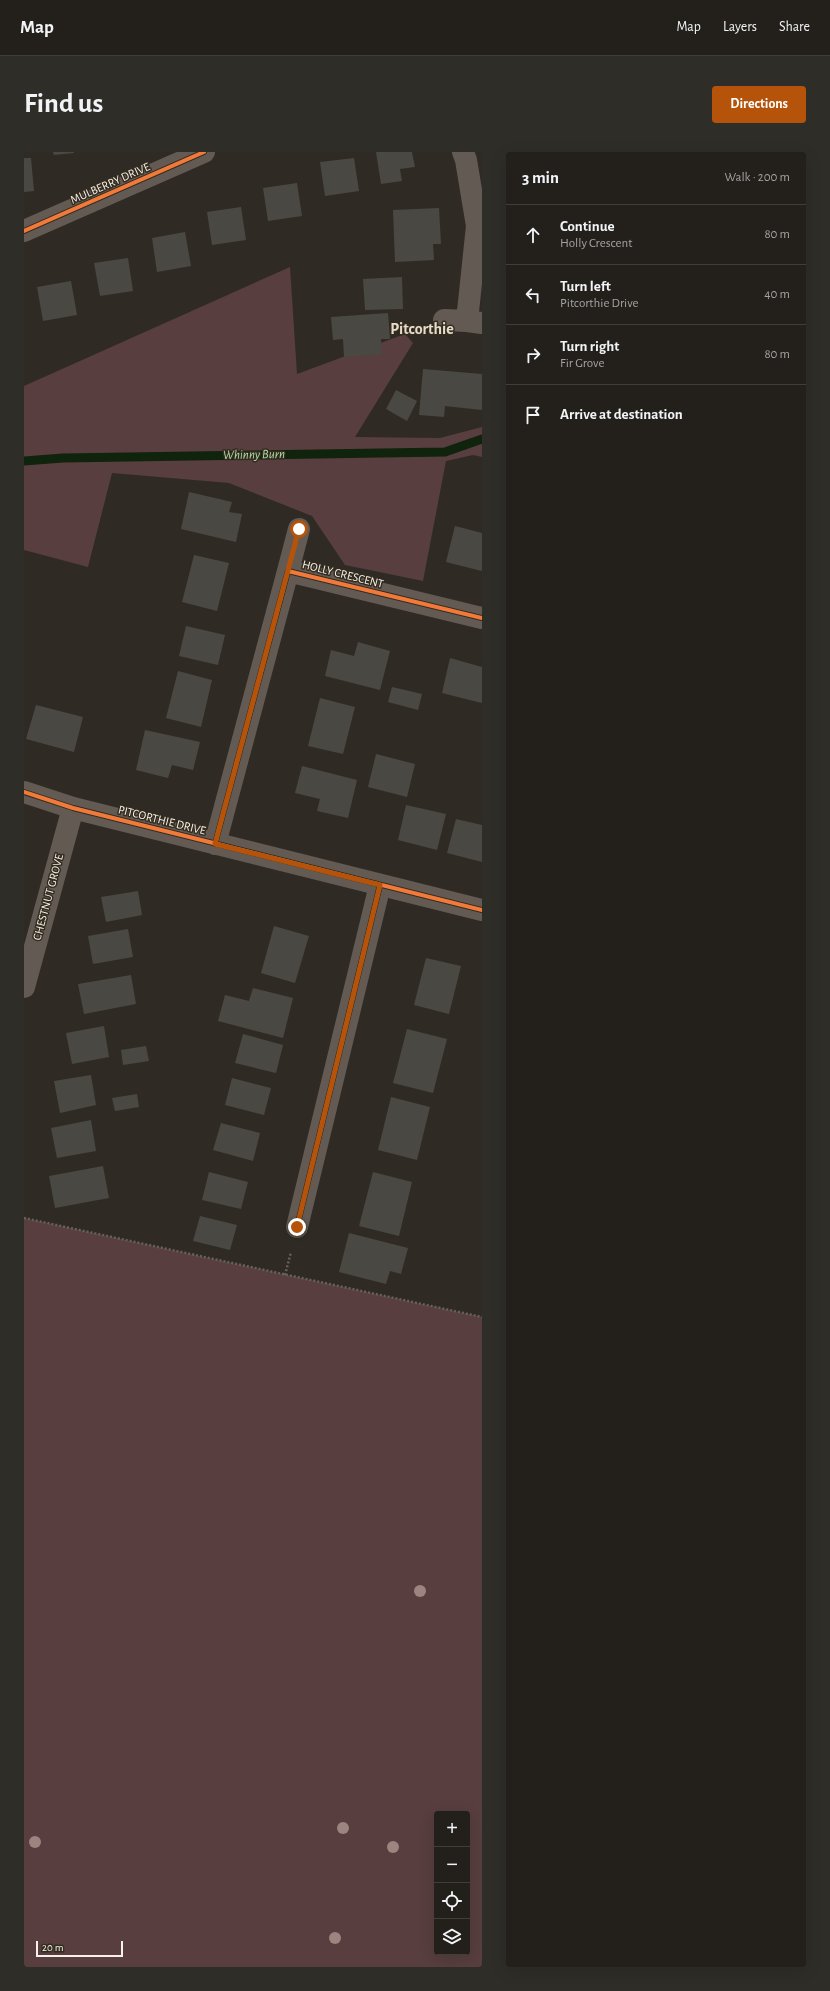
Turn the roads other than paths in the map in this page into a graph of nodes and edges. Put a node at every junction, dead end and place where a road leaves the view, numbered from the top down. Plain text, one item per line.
1 (204, 152) edge
2 (463, 152) edge
3 (24, 231) edge
4 (444, 320) dead end
5 (474, 322) edge
6 (299, 529) dead end
7 (288, 571) junction
8 (482, 618) edge
9 (24, 792) edge
10 (73, 808) junction
11 (215, 844) junction
12 (380, 885) junction
13 (482, 910) edge
14 (24, 987) edge
15 (297, 1227) dead end

1 - 3 street, MULBERRY DRIVE
2 - 5 street
4 - 5 street
6 - 7 street, HOLLY CRESCENT
7 - 8 street, HOLLY CRESCENT
7 - 11 street, HOLLY CRESCENT
9 - 10 street, PITCORTHIE DRIVE
10 - 11 street, PITCORTHIE DRIVE
10 - 14 street, CHESTNUT GROVE
11 - 12 street, PITCORTHIE DRIVE
12 - 13 street, PITCORTHIE DRIVE
12 - 15 street

